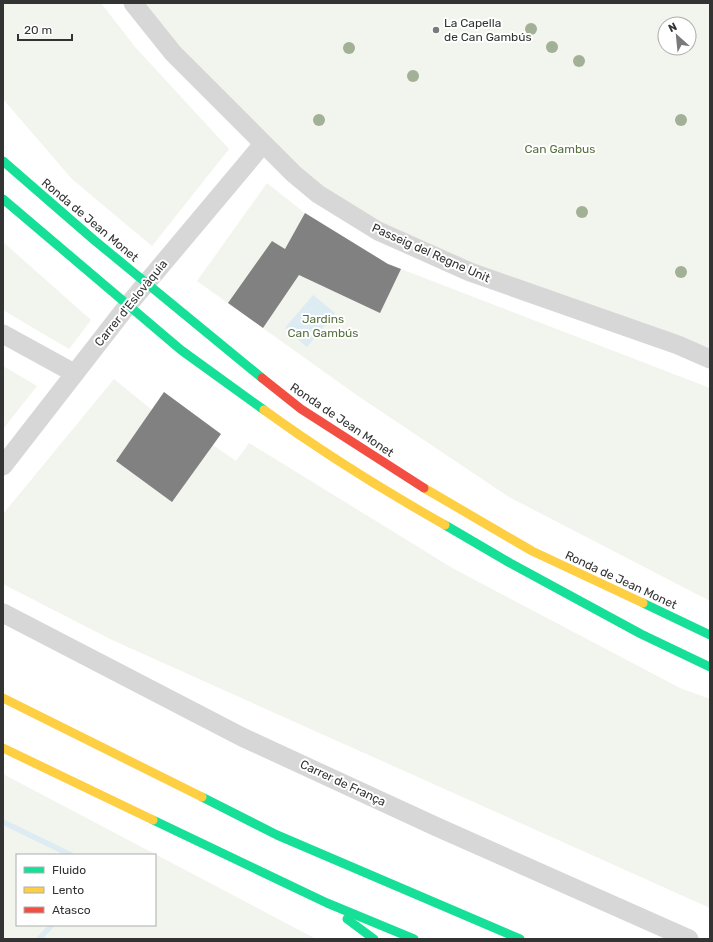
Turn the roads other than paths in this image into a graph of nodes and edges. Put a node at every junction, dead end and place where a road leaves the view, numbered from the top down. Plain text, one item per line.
1 (133, 3) edge
2 (263, 144) junction
3 (3, 161) edge
4 (3, 199) edge
5 (146, 283) junction
6 (128, 305) junction
7 (3, 334) edge
8 (710, 360) edge
9 (74, 373) junction
10 (3, 466) edge
11 (3, 613) edge
12 (710, 635) edge
13 (710, 667) edge
14 (3, 698) edge
15 (3, 748) edge
16 (327, 903) junction
17 (374, 939) edge
18 (414, 939) edge
19 (520, 939) edge
20 (689, 939) edge

1 - 2 street, Passeig del Regne Unit
2 - 5 street, Carrer d'Eslovàquia
2 - 8 street, Passeig del Regne Unit
3 - 5 main road, Ronda de Jean Monet
4 - 6 main road
5 - 6 street, Carrer d'Eslovàquia
5 - 12 main road, Ronda de Jean Monet
6 - 9 street, Carrer d'Eslovàquia
6 - 13 main road
7 - 9 street
9 - 10 street, Carrer d'Eslovàquia
11 - 20 street, Carrer de França
14 - 19 main road
15 - 16 main road
16 - 17 main road
16 - 18 main road

